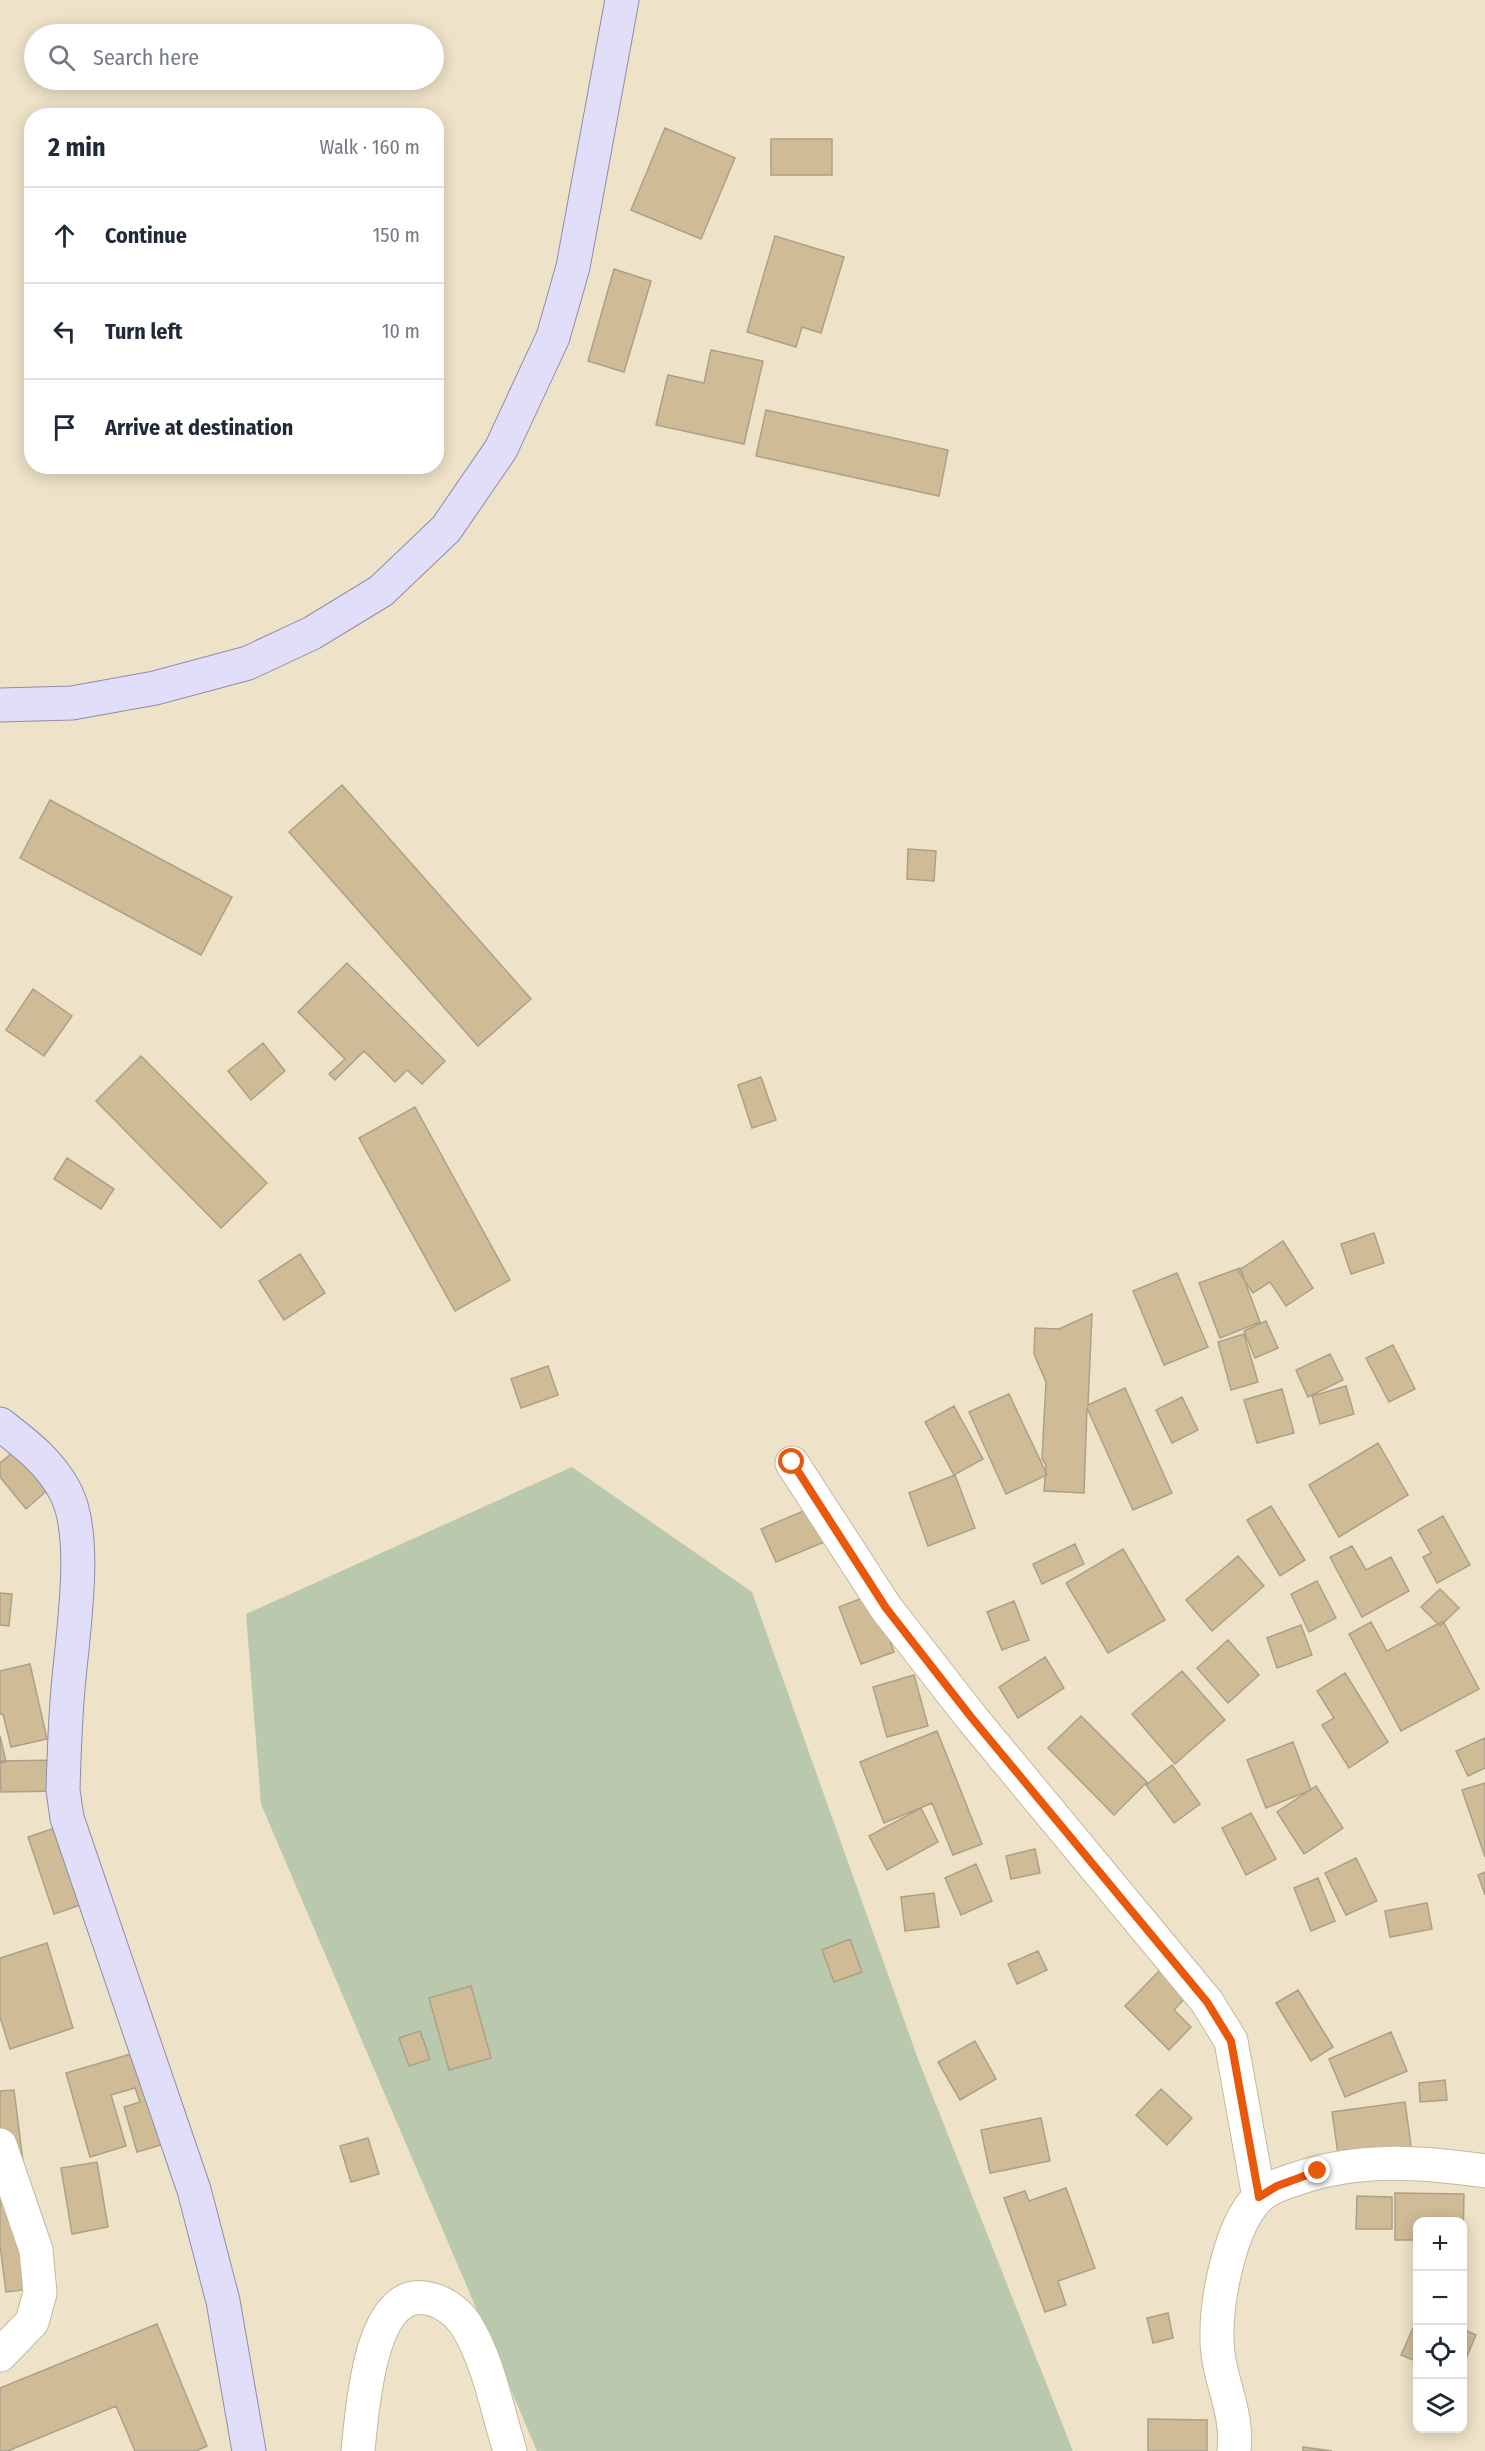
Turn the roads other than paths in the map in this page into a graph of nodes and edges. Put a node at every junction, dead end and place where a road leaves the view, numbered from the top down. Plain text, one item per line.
1 (622, 0) edge
2 (0, 705) edge
3 (0, 1424) edge
4 (792, 1462) dead end
5 (0, 2145) edge
6 (1485, 2171) edge
7 (1259, 2197) junction
8 (0, 2355) edge
9 (249, 2451) edge
10 (358, 2451) edge
11 (510, 2451) edge
12 (1234, 2451) edge

1 - 2 main road
3 - 9 main road
4 - 7 street
5 - 8 street
6 - 7 street
7 - 12 street
10 - 11 street

